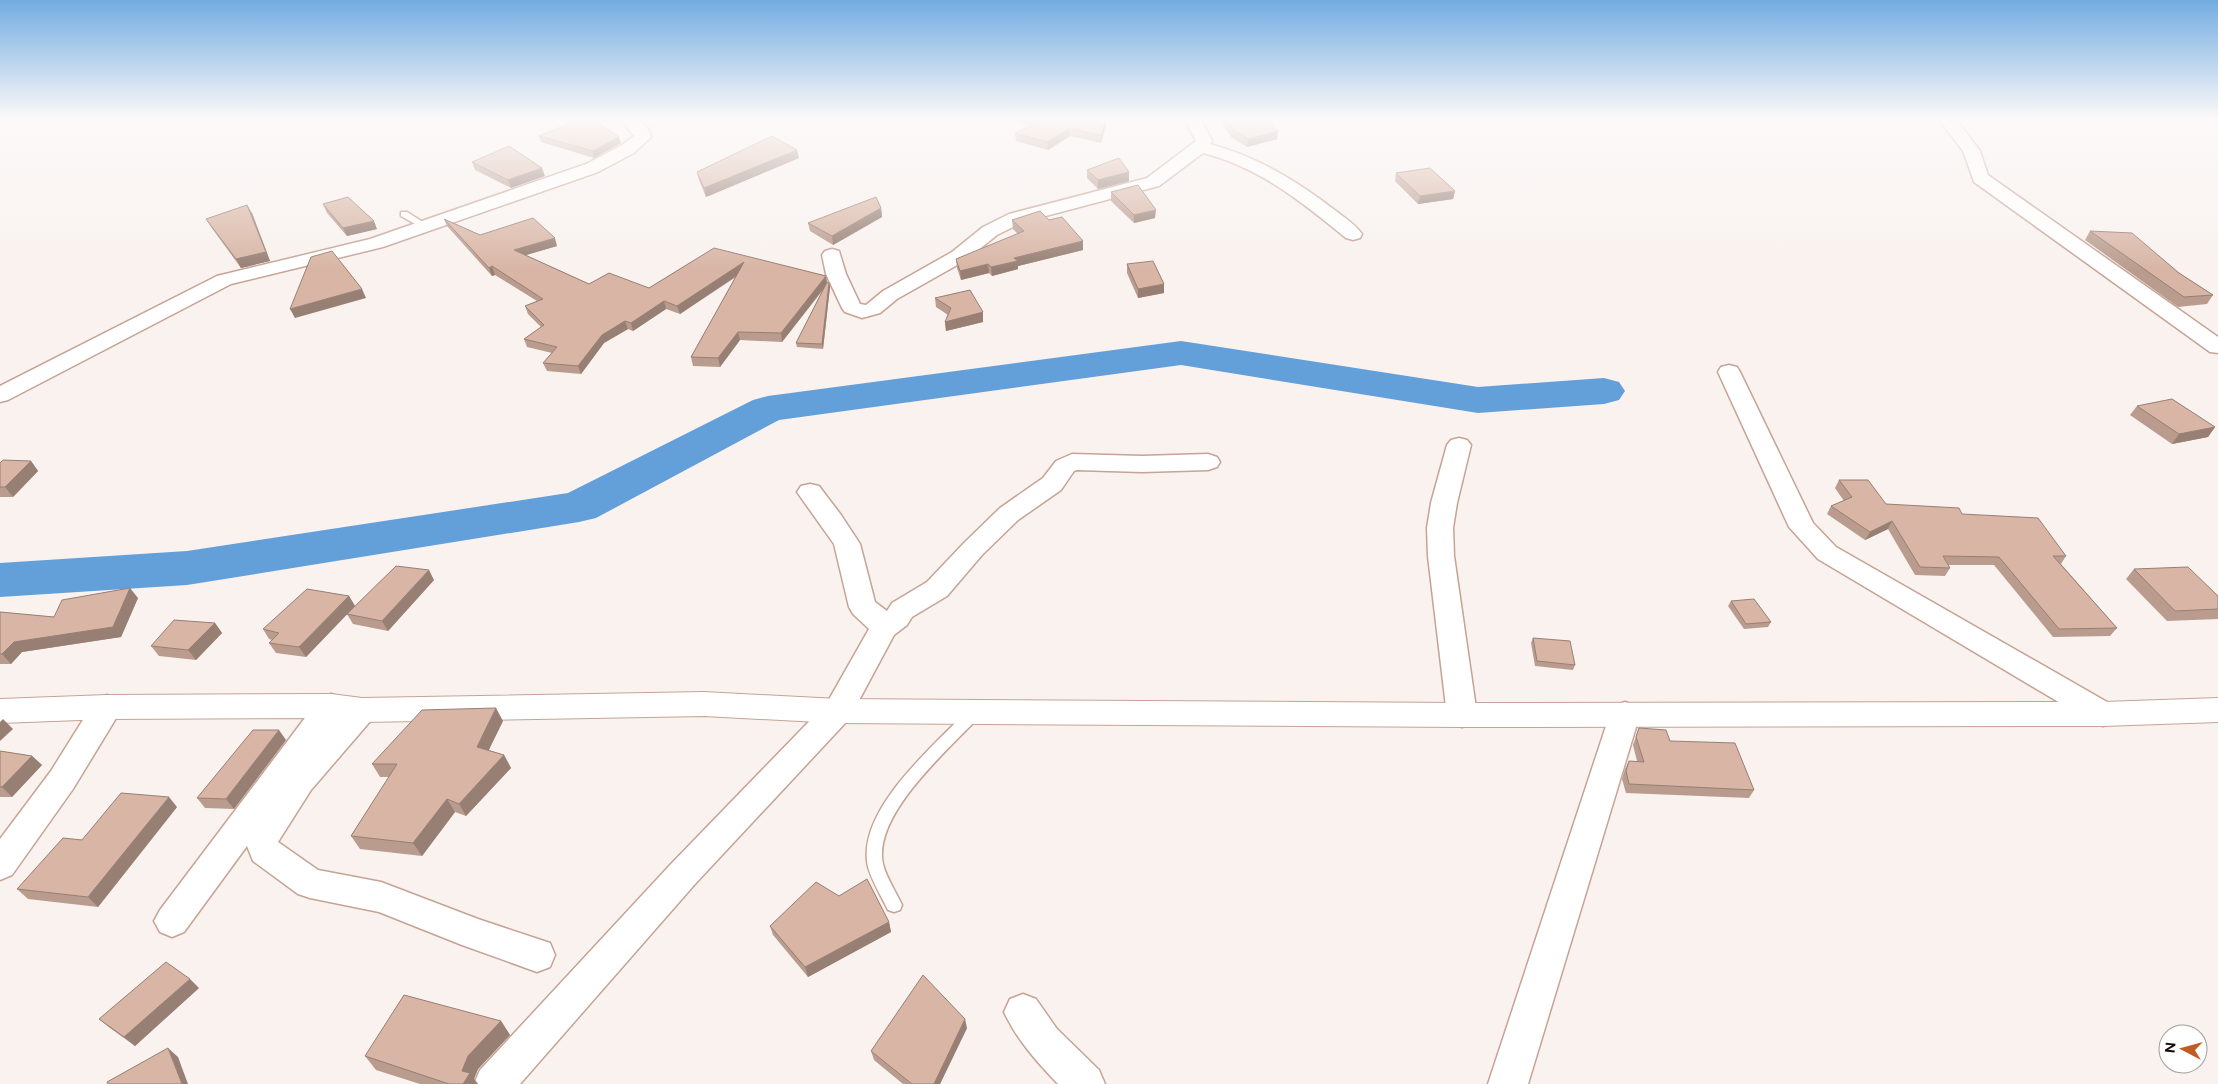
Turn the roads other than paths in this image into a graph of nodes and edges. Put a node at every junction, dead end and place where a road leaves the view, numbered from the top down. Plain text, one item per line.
1 (590, 169) edge
2 (1171, 169) edge
3 (1261, 169) edge
4 (1977, 169) edge
5 (404, 214) dead end
6 (425, 226) junction
7 (1352, 234) dead end
8 (832, 255) dead end
9 (2218, 347) edge
10 (1729, 372) dead end
11 (0, 395) edge
12 (1459, 446) dead end
13 (1208, 462) dead end
14 (810, 492) dead end
15 (884, 628) junction
16 (107, 707) junction
17 (347, 708) junction
18 (2218, 710) edge
19 (0, 711) edge
20 (838, 711) junction
21 (975, 712) junction
22 (1625, 714) junction
23 (2103, 714) junction
24 (1462, 715) junction
25 (0, 865) edge
26 (894, 905) dead end
27 (172, 921) dead end
28 (538, 956) dead end
29 (1022, 1012) dead end
30 (494, 1084) edge
31 (1085, 1084) edge
32 (1508, 1084) edge

1 - 6 street
2 - 8 street
3 - 7 street
4 - 9 street
5 - 6 lane
6 - 11 street
10 - 23 street
12 - 24 street
13 - 15 street
14 - 15 street
15 - 20 street
16 - 17 street
16 - 19 street
16 - 25 street
17 - 20 street
17 - 27 street
17 - 28 street
18 - 23 street
20 - 21 street
20 - 30 street
21 - 24 street
21 - 26 lane
22 - 23 street
22 - 24 street
22 - 32 street
29 - 31 street

